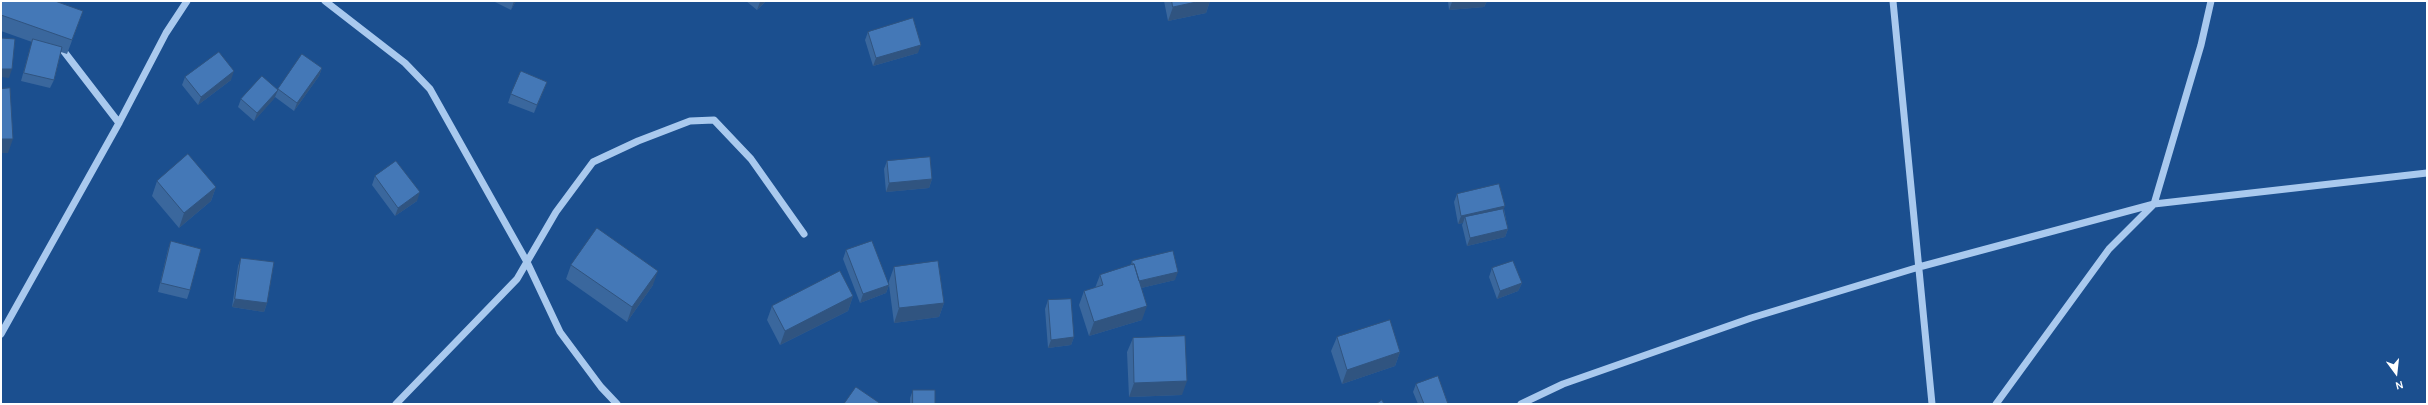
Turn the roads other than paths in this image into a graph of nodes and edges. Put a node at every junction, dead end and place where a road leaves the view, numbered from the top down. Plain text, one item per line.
1 (187, 1) edge
2 (325, 1) edge
3 (1893, 1) edge
4 (2212, 1) edge
5 (53, 38) edge
6 (119, 123) junction
7 (2427, 173) edge
8 (2154, 204) junction
9 (804, 234) dead end
10 (527, 262) junction
11 (1918, 267) junction
12 (1, 334) edge
13 (396, 404) edge
14 (617, 404) edge
15 (1521, 404) edge
16 (1932, 404) edge
17 (1996, 404) edge

1 - 6 street
2 - 10 street
3 - 11 street
4 - 8 street
5 - 6 street
6 - 12 street
7 - 8 street
8 - 11 street
8 - 17 street
9 - 10 street
10 - 13 street
10 - 14 street
11 - 15 street
11 - 16 street

